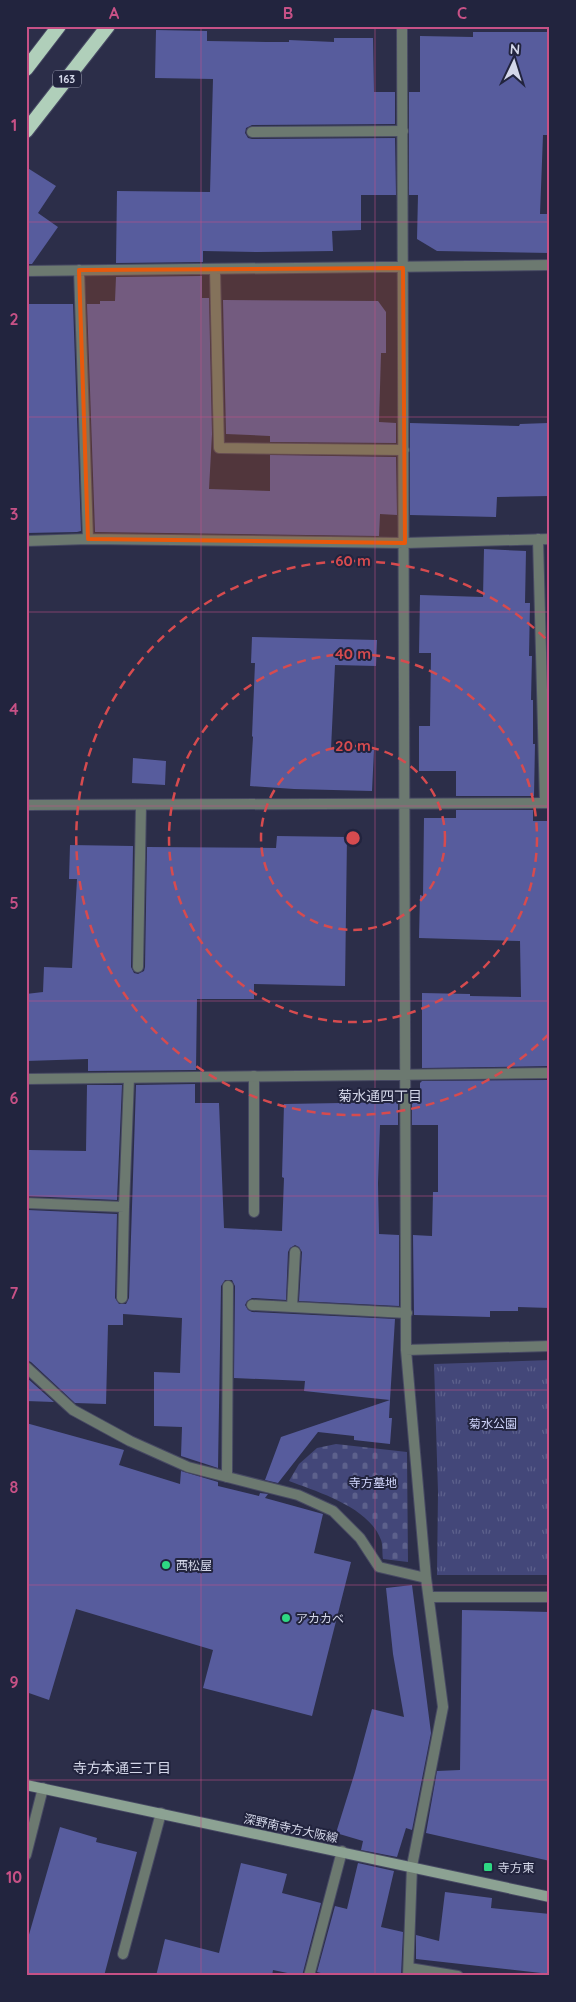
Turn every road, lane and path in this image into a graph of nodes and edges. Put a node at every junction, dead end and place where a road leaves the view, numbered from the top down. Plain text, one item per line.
1 (59, 26) edge
2 (108, 26) edge
3 (402, 26) edge
4 (26, 68) edge
5 (26, 131) edge
6 (403, 131) junction
7 (252, 132) dead end
8 (550, 265) edge
9 (403, 268) junction
10 (80, 270) junction
11 (215, 270) junction
12 (26, 271) edge
13 (404, 450) junction
14 (538, 539) junction
15 (550, 539) edge
16 (88, 540) junction
17 (26, 541) edge
18 (405, 543) junction
19 (547, 803) edge
20 (26, 805) edge
21 (141, 805) junction
22 (406, 805) junction
23 (138, 968) dead end
24 (407, 1073) junction
25 (550, 1073) edge
26 (254, 1076) junction
27 (129, 1078) junction
28 (26, 1079) edge
29 (26, 1202) edge
30 (124, 1207) junction
31 (254, 1212) dead end
32 (295, 1252) dead end
33 (228, 1286) dead end
34 (122, 1298) dead end
35 (252, 1305) dead end
36 (292, 1307) junction
37 (407, 1313) junction
38 (550, 1346) edge
39 (406, 1350) junction
40 (26, 1367) edge
41 (227, 1477) junction
42 (426, 1578) junction
43 (429, 1597) junction
44 (550, 1597) edge
45 (26, 1785) edge
46 (43, 1788) junction
47 (161, 1813) junction
48 (342, 1851) junction
49 (26, 1855) edge
50 (412, 1866) junction
51 (550, 1897) edge
52 (123, 1954) dead end
53 (408, 1972) edge
54 (309, 1976) edge
55 (458, 1976) edge

1 - 4 highway
2 - 5 highway, 163
3 - 6 street
6 - 7 street
6 - 9 street
8 - 9 street
9 - 11 street
9 - 13 street
10 - 11 street
10 - 12 street
10 - 16 street
11 - 13 street
13 - 18 street
14 - 15 street
14 - 18 street
14 - 19 street
16 - 17 street
16 - 18 street
18 - 22 street
19 - 22 street
20 - 21 street
21 - 22 street
21 - 23 street
22 - 24 street
24 - 25 street
24 - 26 street
24 - 37 street
26 - 27 street
26 - 31 street
27 - 28 street
27 - 30 street
29 - 30 street
30 - 34 street
32 - 36 street
33 - 41 street
35 - 36 street
36 - 37 street
37 - 39 street
38 - 39 street
39 - 42 street
40 - 41 street
41 - 42 street
42 - 43 street
43 - 44 street
43 - 50 street
45 - 46 main road, 深野南寺方大阪線
46 - 47 main road, 深野南寺方大阪線
46 - 49 street
47 - 48 main road, 深野南寺方大阪線
47 - 52 street
48 - 50 main road, 深野南寺方大阪線
48 - 54 street
50 - 51 main road, 深野南寺方大阪線
50 - 53 street
53 - 55 street

